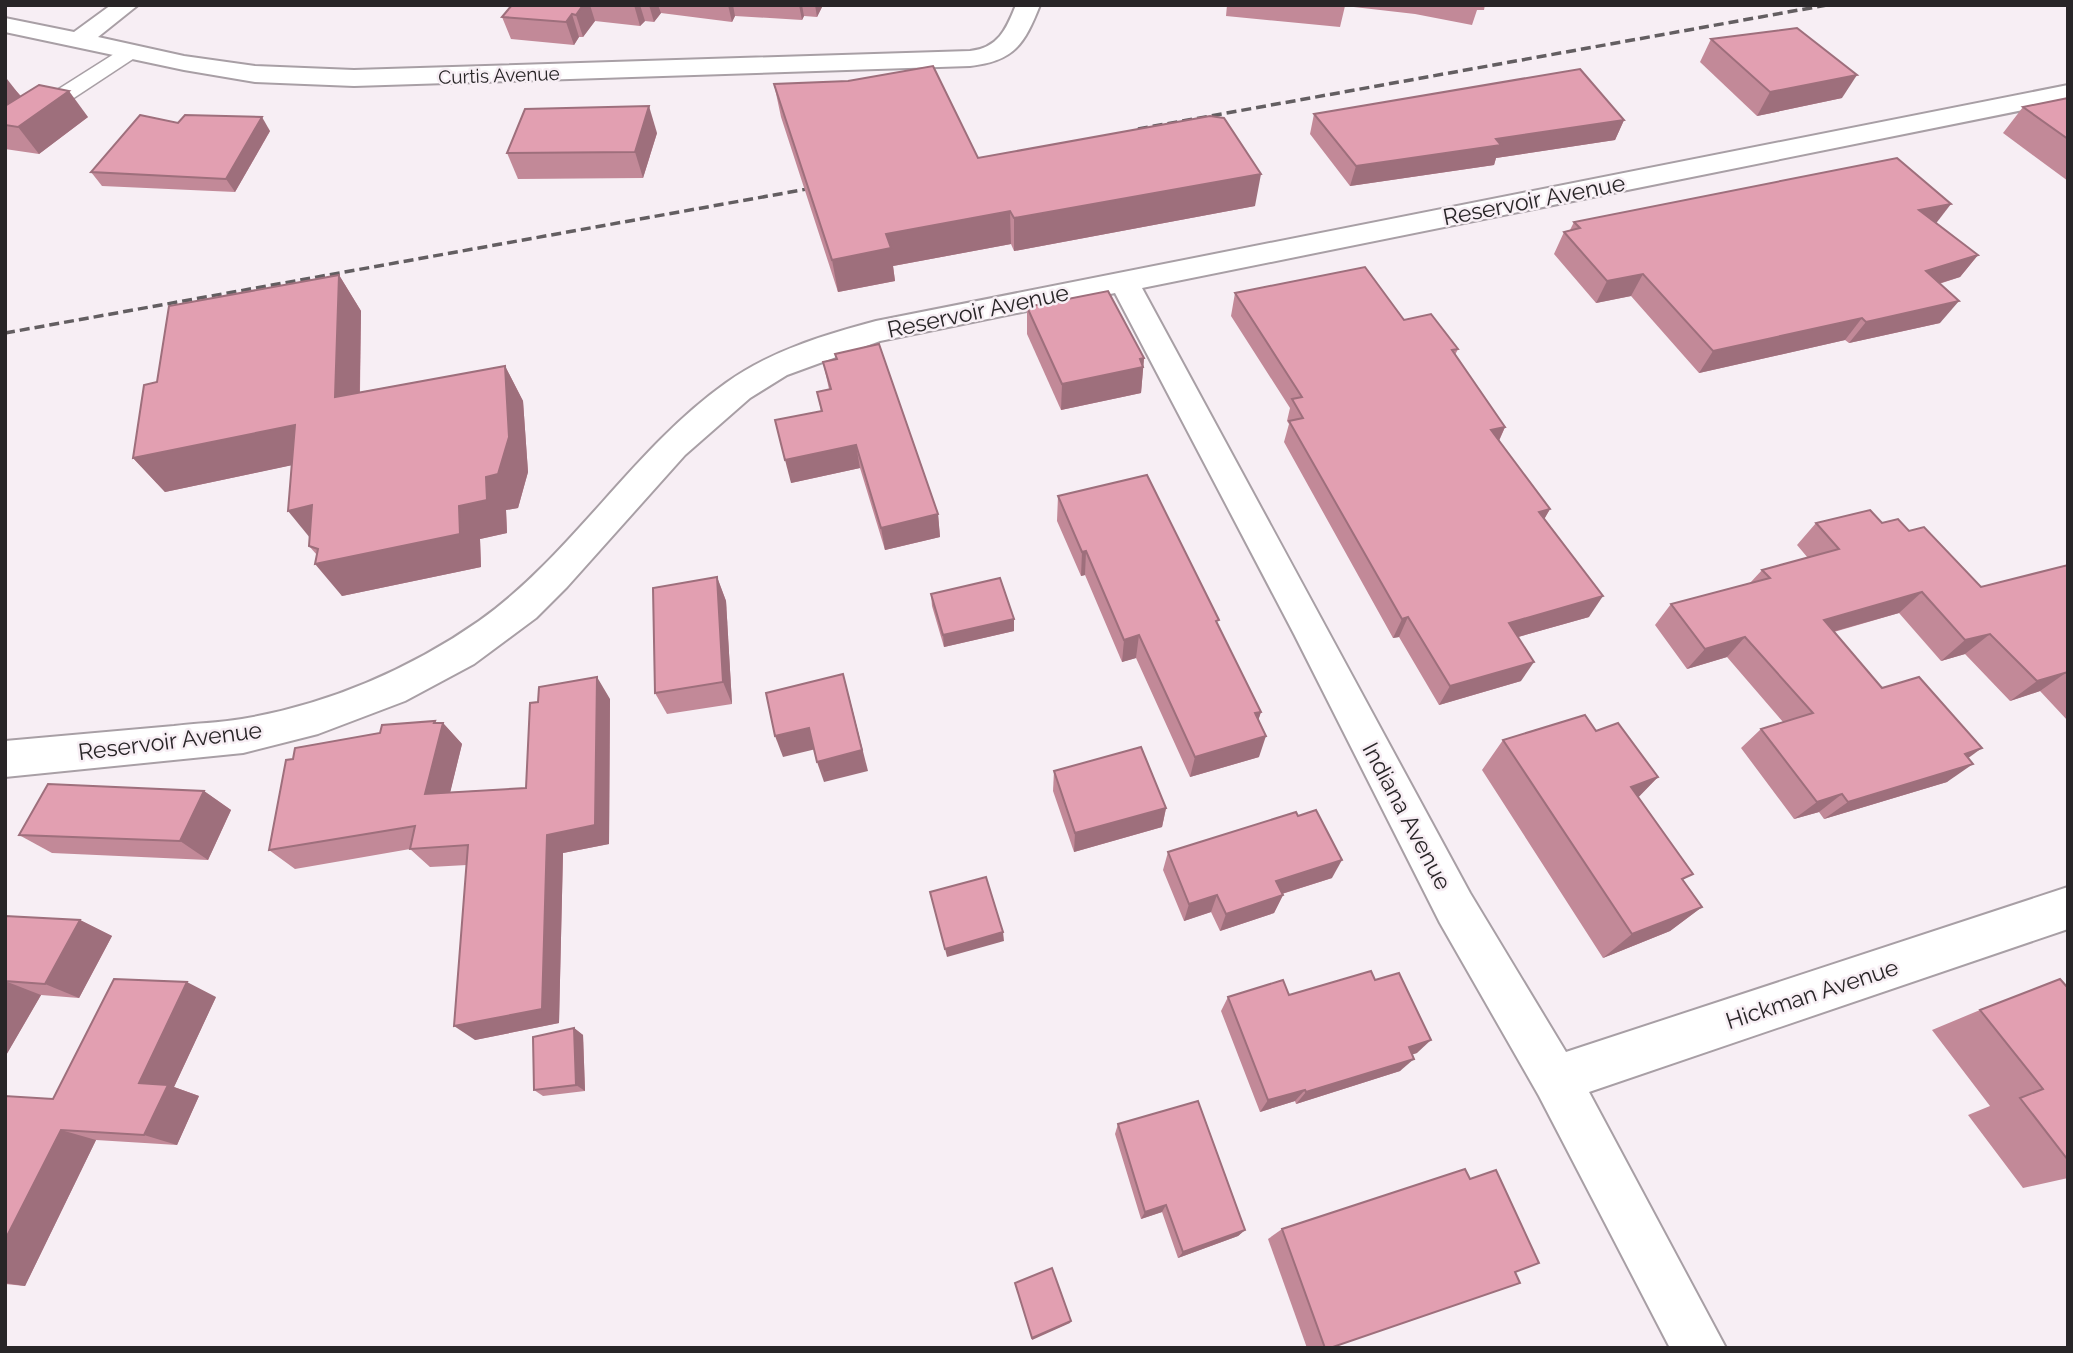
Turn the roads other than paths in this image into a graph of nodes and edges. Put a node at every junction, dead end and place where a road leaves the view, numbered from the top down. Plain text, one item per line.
1 (126, 5) edge
2 (1028, 5) edge
3 (5, 25) edge
4 (81, 39) junction
5 (132, 51) junction
6 (2068, 93) edge
7 (5, 133) edge
8 (1123, 281) junction
9 (12, 768) edge
10 (2068, 908) edge
11 (1556, 1079) junction
12 (1699, 1348) edge

1 - 4 street
2 - 5 street, Curtis Avenue
3 - 4 street, Curtis Avenue
4 - 5 street, Curtis Avenue
5 - 7 lane
6 - 8 street, Reservoir Avenue
8 - 9 street, Reservoir Avenue
8 - 11 street, Indiana Avenue
10 - 11 street, Hickman Avenue
11 - 12 street, Indiana Avenue

